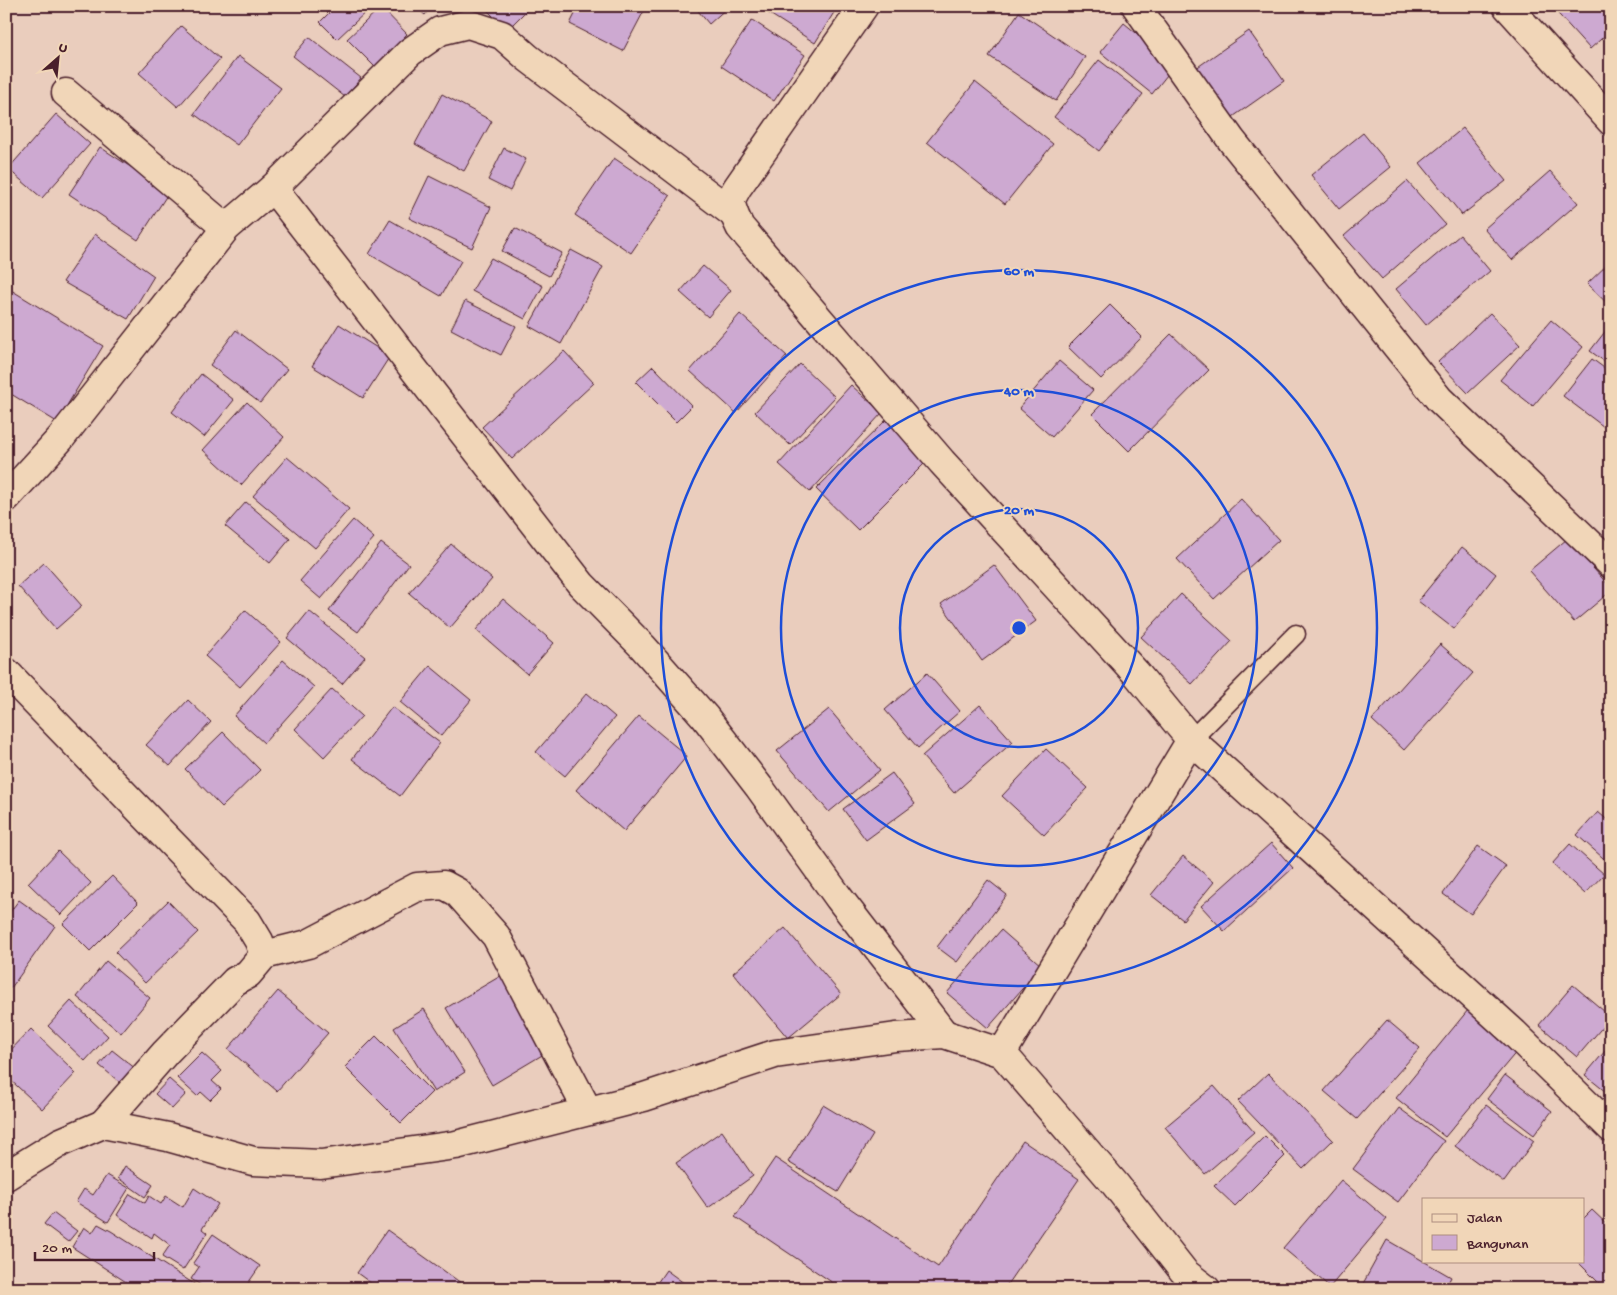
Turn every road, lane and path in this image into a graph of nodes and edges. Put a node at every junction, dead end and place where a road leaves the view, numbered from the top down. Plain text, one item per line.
1 (1136, 6) edge
2 (1507, 6) edge
3 (863, 7) edge
4 (66, 93) dead end
5 (1611, 120) edge
6 (273, 188) junction
7 (734, 214) junction
8 (226, 228) junction
9 (6, 498) edge
10 (1611, 564) edge
11 (1296, 634) dead end
12 (6, 672) edge
13 (1191, 740) junction
14 (264, 954) junction
15 (944, 1034) junction
16 (1002, 1053) junction
17 (588, 1111) junction
18 (103, 1124) junction
19 (1611, 1128) edge
20 (6, 1176) edge
21 (1206, 1289) edge

1 - 10 street
2 - 5 street
3 - 7 street
4 - 8 street
6 - 7 street
6 - 8 street
6 - 15 street
7 - 13 street
8 - 9 street
11 - 13 lane
12 - 14 street
13 - 16 street
13 - 19 street
14 - 17 street
14 - 18 street
15 - 16 street
15 - 17 street
16 - 21 street
17 - 18 street
18 - 20 street

